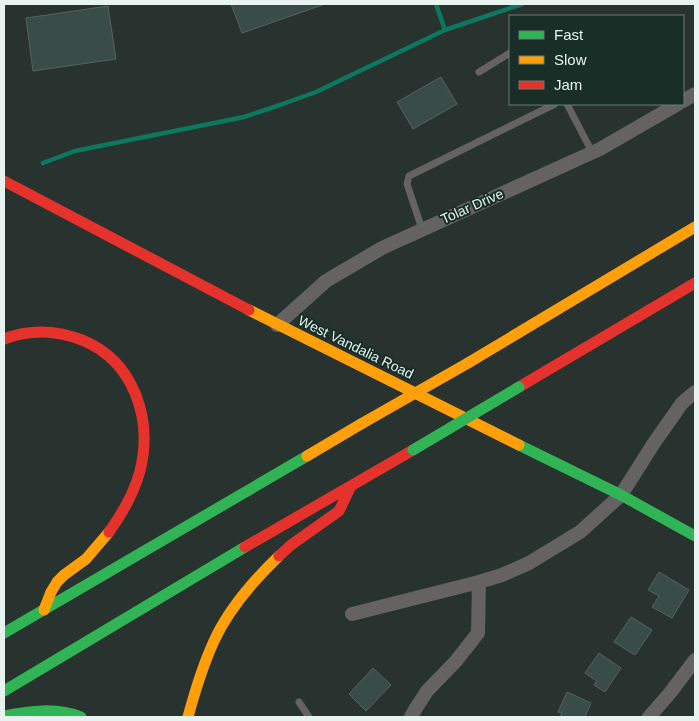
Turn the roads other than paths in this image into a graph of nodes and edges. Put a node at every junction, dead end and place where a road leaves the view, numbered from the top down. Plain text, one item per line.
1 (509, 55) edge
2 (479, 72) dead end
3 (695, 94) edge
4 (684, 100) edge
5 (553, 105) edge
6 (568, 105) edge
7 (676, 105) edge
8 (592, 152) junction
9 (4, 181) edge
10 (695, 227) edge
11 (422, 229) junction
12 (695, 282) edge
13 (277, 324) junction
14 (4, 338) edge
15 (695, 392) edge
16 (351, 485) junction
17 (621, 495) junction
18 (695, 536) edge
19 (479, 582) junction
20 (44, 610) junction
21 (352, 614) dead end
22 (4, 633) edge
23 (695, 660) edge
24 (4, 691) edge
25 (299, 702) dead end
26 (4, 716) edge
27 (81, 717) edge
28 (188, 717) edge
29 (309, 717) edge
30 (411, 717) edge
31 (649, 717) edge

1 - 2 lane
3 - 4 street
5 - 11 lane
6 - 8 lane
7 - 8 street, Tolar Drive
8 - 11 street, Tolar Drive
9 - 13 main road, West Vandalia Road
10 - 20 main road, bridge
11 - 13 street, Tolar Drive
12 - 16 main road, bridge
13 - 17 main road, West Vandalia Road
14 - 20 main road
15 - 17 street
16 - 24 main road
16 - 28 main road
17 - 18 main road, West Vandalia Road
17 - 19 street
19 - 21 street
19 - 30 street
20 - 22 main road
23 - 31 street
25 - 29 lane
26 - 27 main road

